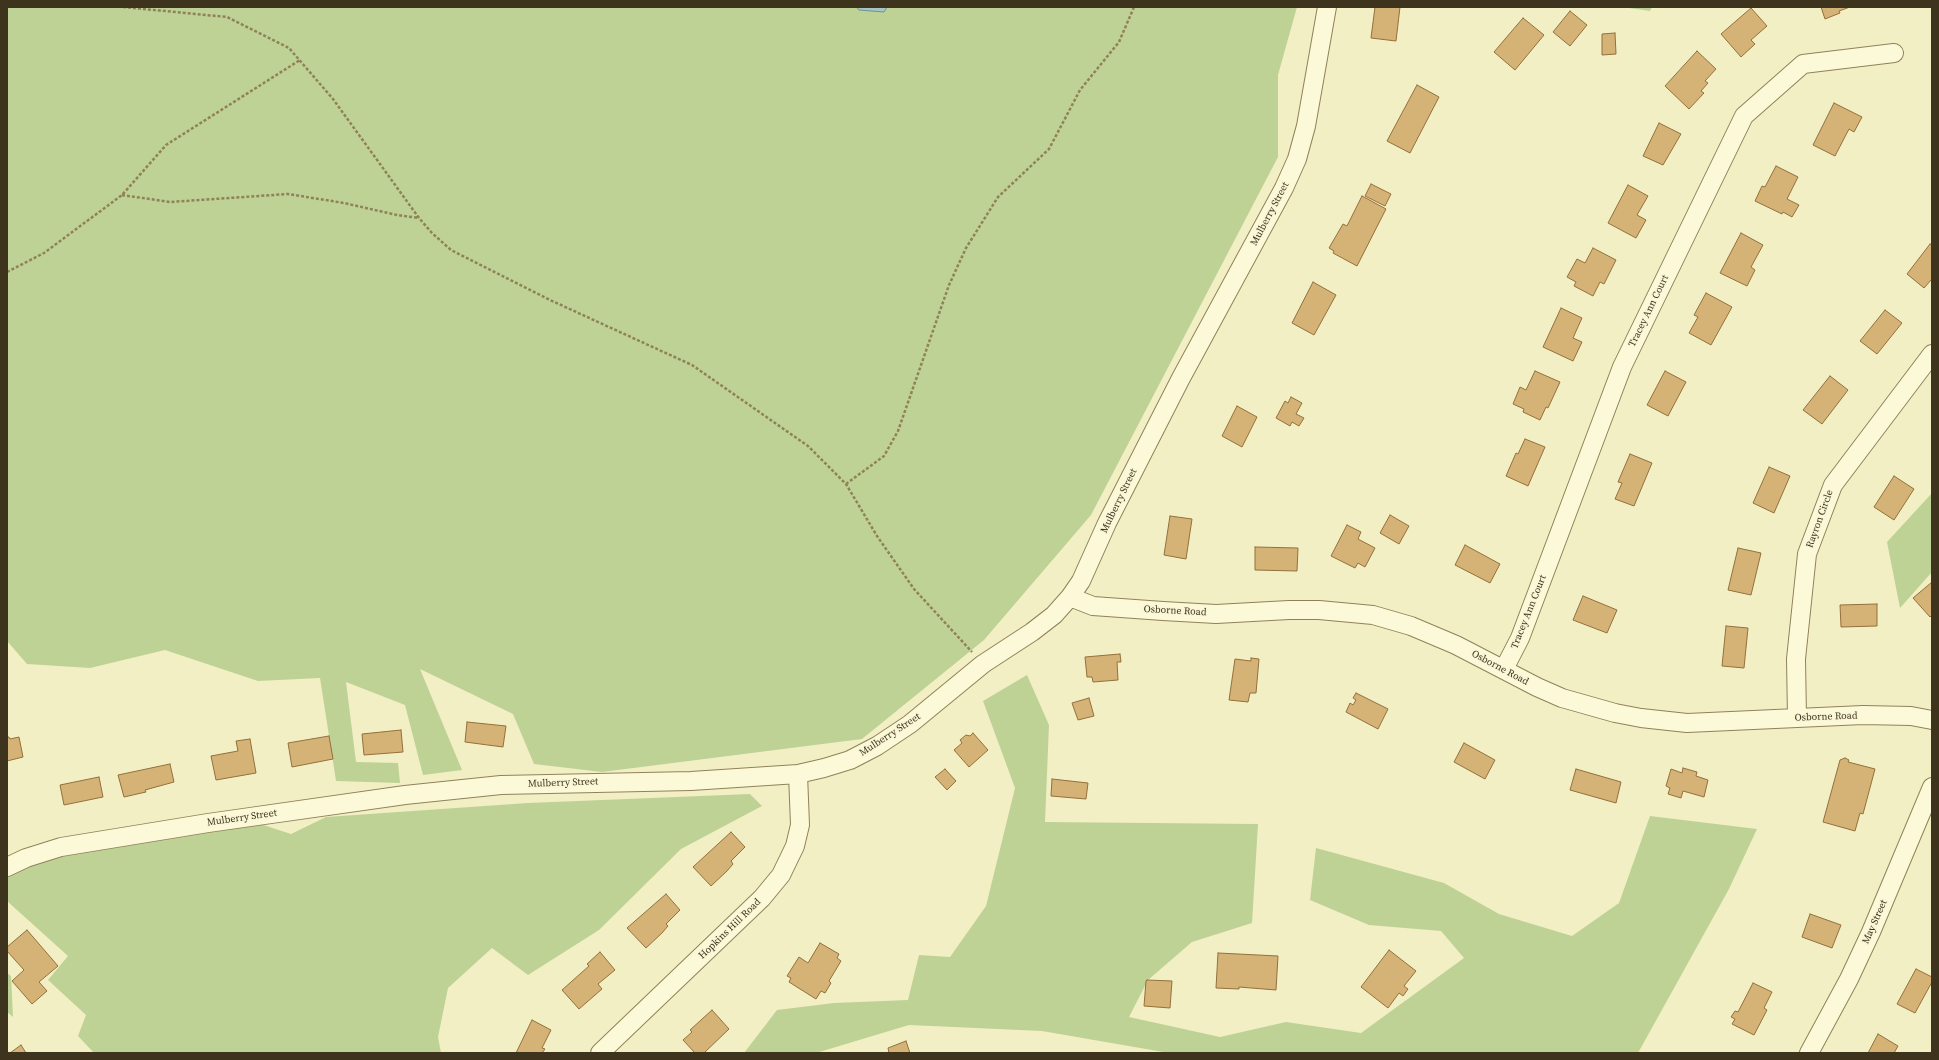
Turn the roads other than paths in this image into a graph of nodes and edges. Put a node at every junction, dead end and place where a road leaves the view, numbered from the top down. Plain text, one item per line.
1 (1327, 7) edge
2 (1894, 53) dead end
3 (1932, 354) edge
4 (1070, 597) junction
5 (1504, 669) junction
6 (1797, 717) junction
7 (1932, 720) edge
8 (798, 774) junction
9 (1932, 787) edge
10 (7, 867) edge
11 (600, 1053) edge
12 (1810, 1053) edge

1 - 4 street, Mulberry Street
2 - 5 street, Tracey Ann Court
3 - 6 street, Rayron Circle
4 - 5 street, Osborne Road
4 - 8 street, Mulberry Street
5 - 6 street, Osborne Road
6 - 7 street, Osborne Road
8 - 10 street, Mulberry Street
8 - 11 street, Hopkins Hill Road
9 - 12 street, May Street

